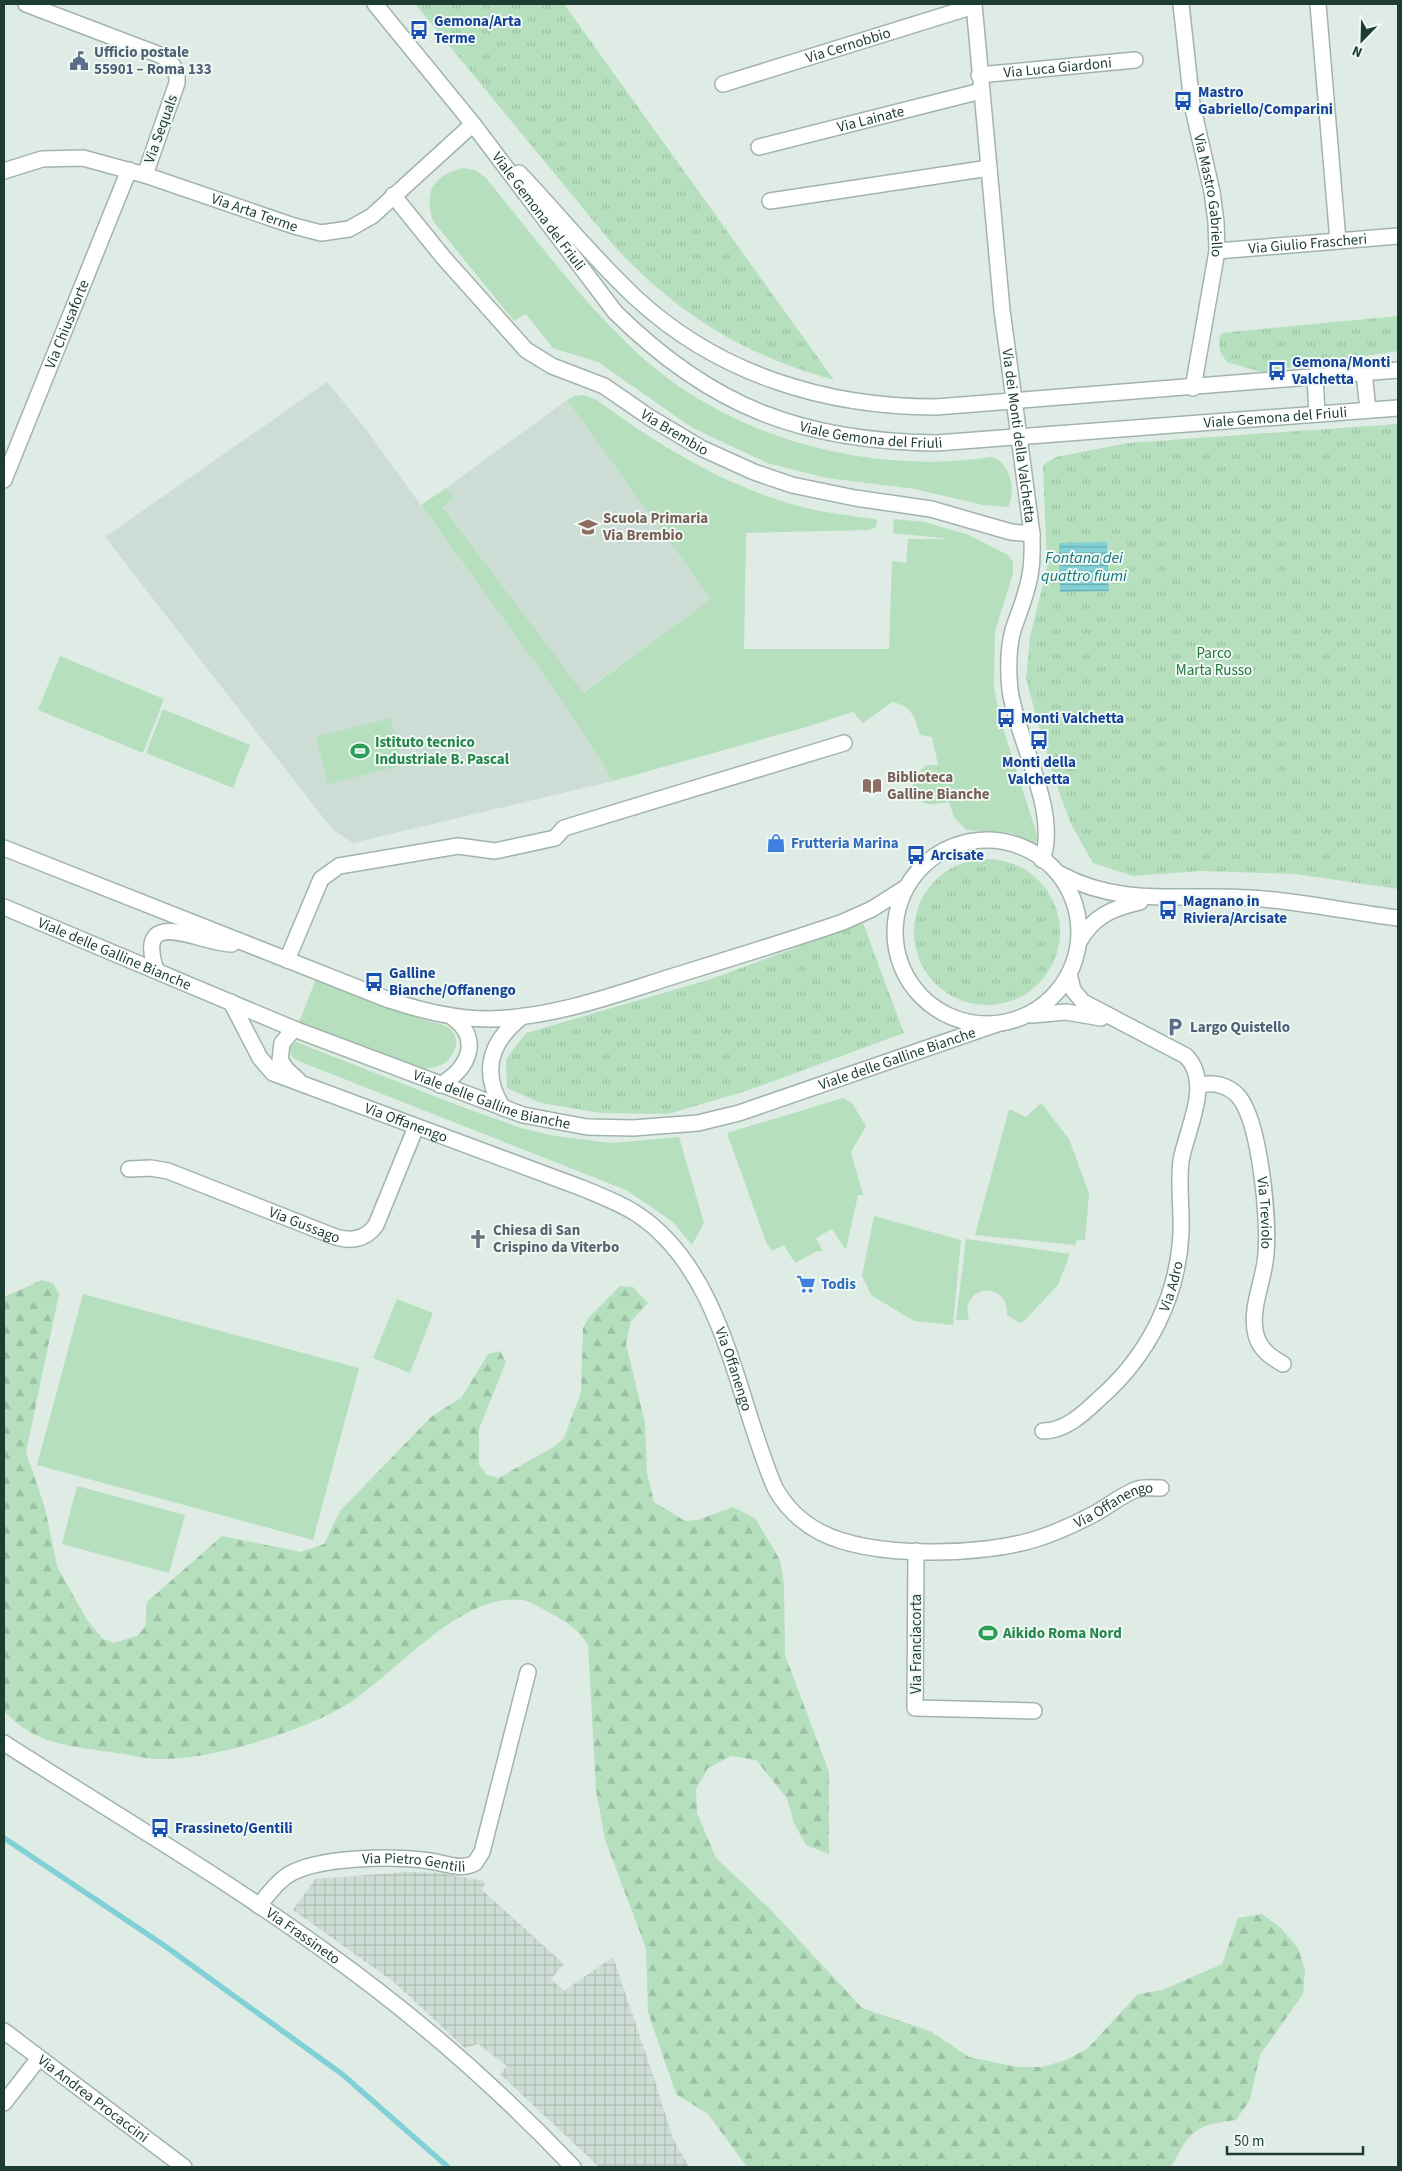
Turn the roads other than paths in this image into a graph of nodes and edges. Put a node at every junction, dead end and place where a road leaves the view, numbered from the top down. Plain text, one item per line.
1 (26, 4) edge
2 (375, 4) edge
3 (1180, 4) edge
4 (1318, 4) edge
5 (974, 5) edge
6 (1135, 60) dead end
7 (979, 75) junction
8 (723, 84) dead end
9 (981, 91) junction
10 (473, 124) junction
11 (759, 147) dead end
12 (989, 168) junction
13 (4, 170) edge
14 (129, 170) junction
15 (145, 175) junction
16 (393, 195) junction
17 (770, 201) dead end
18 (1398, 236) edge
19 (1338, 241) junction
20 (1217, 250) junction
21 (1398, 370) edge
22 (1364, 372) junction
23 (1315, 376) junction
24 (1193, 388) junction
25 (1015, 401) junction
26 (1398, 408) edge
27 (1368, 410) junction
28 (1318, 414) junction
29 (1019, 437) junction
30 (4, 480) edge
31 (1032, 534) junction
32 (844, 743) dead end
33 (4, 848) edge
34 (1042, 860) junction
35 (1058, 873) junction
36 (905, 888) junction
37 (1168, 898) junction
38 (4, 907) edge
39 (1398, 918) edge
40 (243, 942) junction
41 (1078, 943) junction
42 (287, 960) junction
43 (156, 970) junction
44 (1069, 974) junction
45 (231, 1002) junction
46 (524, 1015) junction
47 (452, 1017) junction
48 (1021, 1018) junction
49 (997, 1024) junction
50 (1122, 1024) junction
51 (294, 1029) junction
52 (302, 1082) junction
53 (440, 1085) junction
54 (1198, 1086) junction
55 (503, 1108) junction
56 (416, 1127) junction
57 (129, 1169) dead end
58 (1283, 1364) dead end
59 (1043, 1431) dead end
60 (1161, 1488) dead end
61 (916, 1551) junction
62 (528, 1672) dead end
63 (1034, 1711) dead end
64 (4, 1744) edge
65 (259, 1906) junction
66 (4, 2031) edge
67 (39, 2058) junction
68 (4, 2103) edge
69 (184, 2167) edge
70 (573, 2167) edge

1 - 15 street, Via Sequals
2 - 10 street, Viale Gemona del Friuli
3 - 20 street, Via Mastro Gabriello
4 - 19 street
5 - 7 street, Via dei Monti della Valchetta
5 - 8 street, Via Cernobbio
6 - 7 street, Via Luca Giardoni
7 - 9 street, Via dei Monti della Valchetta
9 - 11 street, Via Lainate
9 - 12 street, Via dei Monti della Valchetta
10 - 16 street, Via Arta Terme
10 - 25 street, Viale Gemona del Friuli
10 - 29 street, Viale Gemona del Friuli
12 - 17 street
12 - 25 street, Via dei Monti della Valchetta
13 - 14 street, Via Arta Terme
14 - 15 street, Via Arta Terme
14 - 30 street, Via Chiusaforte
15 - 16 street, Via Arta Terme
16 - 31 street, Via Brembio
18 - 19 street, Via Giulio Frascheri
19 - 20 street, Via Giulio Frascheri
20 - 24 street, Via Mastro Gabriello
21 - 22 street, Viale Gemona del Friuli
22 - 23 street, Viale Gemona del Friuli
22 - 27 street
23 - 24 street, Viale Gemona del Friuli
23 - 28 street
24 - 25 street, Viale Gemona del Friuli
25 - 29 street, Via dei Monti della Valchetta
26 - 27 street, Viale Gemona del Friuli
27 - 28 street, Viale Gemona del Friuli
28 - 29 street, Viale Gemona del Friuli
29 - 31 street, Via dei Monti della Valchetta
31 - 34 street, Via dei Monti della Valchetta
32 - 42 street
33 - 40 street
34 - 35 street
34 - 36 street
35 - 37 street
35 - 41 street
36 - 46 street
36 - 49 street
37 - 39 street
37 - 41 street
38 - 43 street, Viale delle Galline Bianche
40 - 42 street
40 - 43 street
41 - 44 street
42 - 47 street
43 - 45 street, Viale delle Galline Bianche
44 - 48 street
44 - 50 street
45 - 51 street, Viale delle Galline Bianche
45 - 52 street, Via Offanengo
46 - 47 street
46 - 55 street
47 - 53 street
48 - 49 street
48 - 50 street
49 - 55 street, Viale delle Galline Bianche
50 - 54 street
51 - 52 street, Via Offanengo
51 - 53 street, Viale delle Galline Bianche
52 - 56 street, Via Offanengo
53 - 55 street, Viale delle Galline Bianche
54 - 58 street, Via Treviolo
54 - 59 street, Via Adro
56 - 57 street, Via Gussago
56 - 61 street, Via Offanengo
60 - 61 street, Via Offanengo
61 - 63 street, Via Franciacorta
62 - 65 street, Via Pietro Gentili
64 - 65 street, Via Frassineto
65 - 70 street, Via Frassineto
66 - 67 street, Via Andrea Procaccini
67 - 68 street
67 - 69 street, Via Andrea Procaccini

